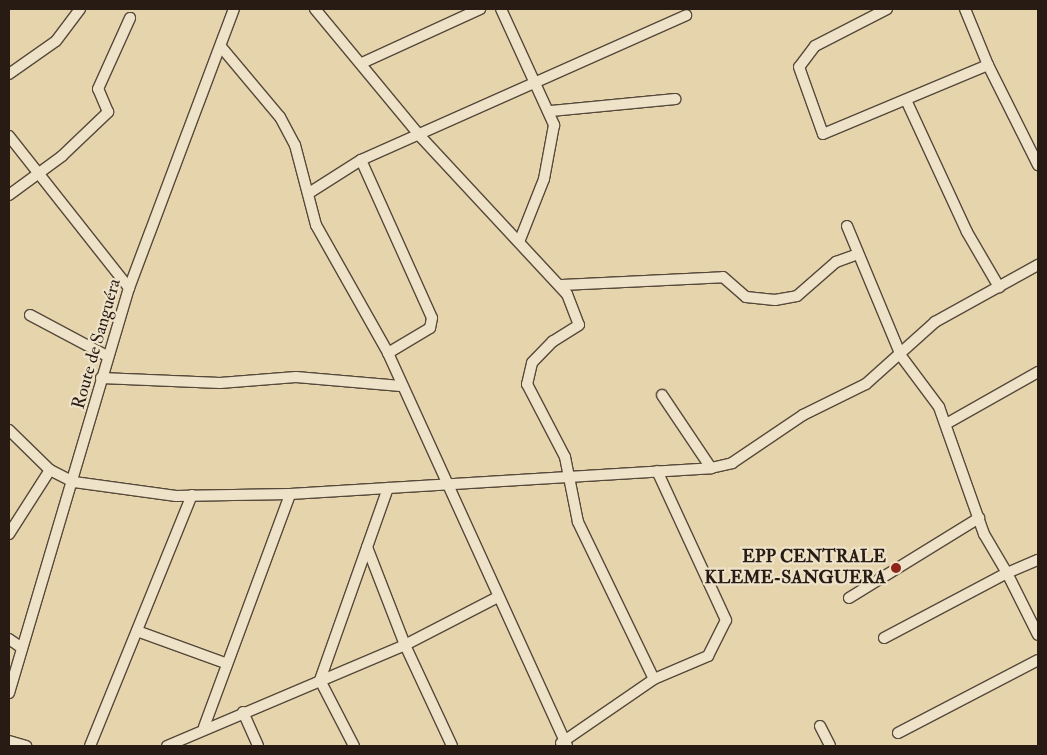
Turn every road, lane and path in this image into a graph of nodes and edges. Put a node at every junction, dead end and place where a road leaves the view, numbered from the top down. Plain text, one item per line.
1 (80, 9) edge
2 (234, 9) edge
3 (315, 9) edge
4 (480, 9) edge
5 (501, 9) edge
6 (887, 9) edge
7 (966, 9) edge
8 (872, 12) edge
9 (686, 15) dead end
10 (130, 18) dead end
11 (222, 48) junction
12 (362, 63) junction
13 (988, 66) junction
14 (9, 74) edge
15 (534, 84) junction
16 (675, 99) dead end
17 (906, 100) junction
18 (551, 111) junction
19 (9, 136) edge
20 (420, 136) junction
21 (361, 160) junction
22 (1038, 165) edge
23 (37, 172) junction
24 (309, 193) junction
25 (9, 195) edge
26 (847, 226) dead end
27 (519, 242) junction
28 (858, 254) junction
29 (1038, 265) edge
30 (562, 285) junction
31 (130, 288) junction
32 (999, 288) junction
33 (30, 315) dead end
34 (388, 353) junction
35 (108, 356) junction
36 (902, 356) junction
37 (1038, 373) edge
38 (101, 378) junction
39 (402, 386) junction
40 (662, 394) dead end
41 (946, 424) junction
42 (9, 430) edge
43 (711, 468) junction
44 (50, 470) junction
45 (657, 471) junction
46 (566, 478) junction
47 (74, 482) junction
48 (447, 483) junction
49 (388, 488) junction
50 (290, 494) junction
51 (192, 495) junction
52 (979, 518) junction
53 (9, 534) edge
54 (368, 547) junction
55 (1038, 560) edge
56 (1007, 573) junction
57 (498, 597) junction
58 (849, 598) dead end
59 (137, 631) junction
60 (1038, 634) edge
61 (884, 638) dead end
62 (9, 639) edge
63 (404, 645) junction
64 (22, 648) junction
65 (1038, 660) edge
66 (225, 663) junction
67 (654, 679) junction
68 (320, 680) junction
69 (9, 693) edge
70 (243, 712) junction
71 (820, 726) dead end
72 (204, 727) junction
73 (898, 733) dead end
74 (9, 741) edge
75 (563, 743) edge
76 (26, 746) edge
77 (90, 746) edge
78 (167, 746) edge
79 (258, 746) edge
80 (354, 746) edge
81 (452, 746) edge
82 (830, 746) edge

1 - 14 street
2 - 11 street, Route de Sanguéra
3 - 12 street
4 - 12 street
5 - 15 street
6 - 8 street
7 - 13 street
8 - 17 street
9 - 15 street
10 - 23 street
11 - 24 street
11 - 31 street, Route de Sanguéra
12 - 20 street
13 - 17 street
13 - 22 street
15 - 18 street
15 - 20 street
16 - 18 street
17 - 32 street
18 - 27 street
19 - 23 street
20 - 21 street
20 - 27 street
21 - 24 street
21 - 34 street
23 - 25 street
23 - 31 street
24 - 34 street
26 - 28 street
27 - 30 street
28 - 30 street
28 - 36 street
29 - 32 street
30 - 46 street
31 - 35 street, Route de Sanguéra
32 - 36 street
33 - 35 street
34 - 39 street
35 - 38 street, Route de Sanguéra
36 - 41 street
36 - 43 street
37 - 41 street
38 - 39 street
38 - 47 street, Route de Sanguéra
39 - 48 street
40 - 43 street
41 - 52 street
42 - 44 street
43 - 45 street
44 - 47 street
44 - 53 street
45 - 46 street
45 - 67 street
46 - 48 street
46 - 67 street
47 - 51 street
47 - 64 street, Route de Sanguéra
48 - 49 street
48 - 57 street
49 - 50 street
49 - 54 street
50 - 51 street
50 - 66 street
51 - 59 street
52 - 56 street
52 - 58 street
54 - 63 street
54 - 68 street
55 - 56 street
56 - 60 street
56 - 61 street
57 - 63 street
57 - 75 street
59 - 66 street
59 - 77 street
62 - 64 street
63 - 68 street
63 - 81 street
64 - 69 street, Route de Sanguéra
65 - 73 street
66 - 72 street
67 - 75 street
68 - 70 street
68 - 80 street
70 - 72 street
70 - 79 street
71 - 82 street
72 - 78 street
74 - 76 street

